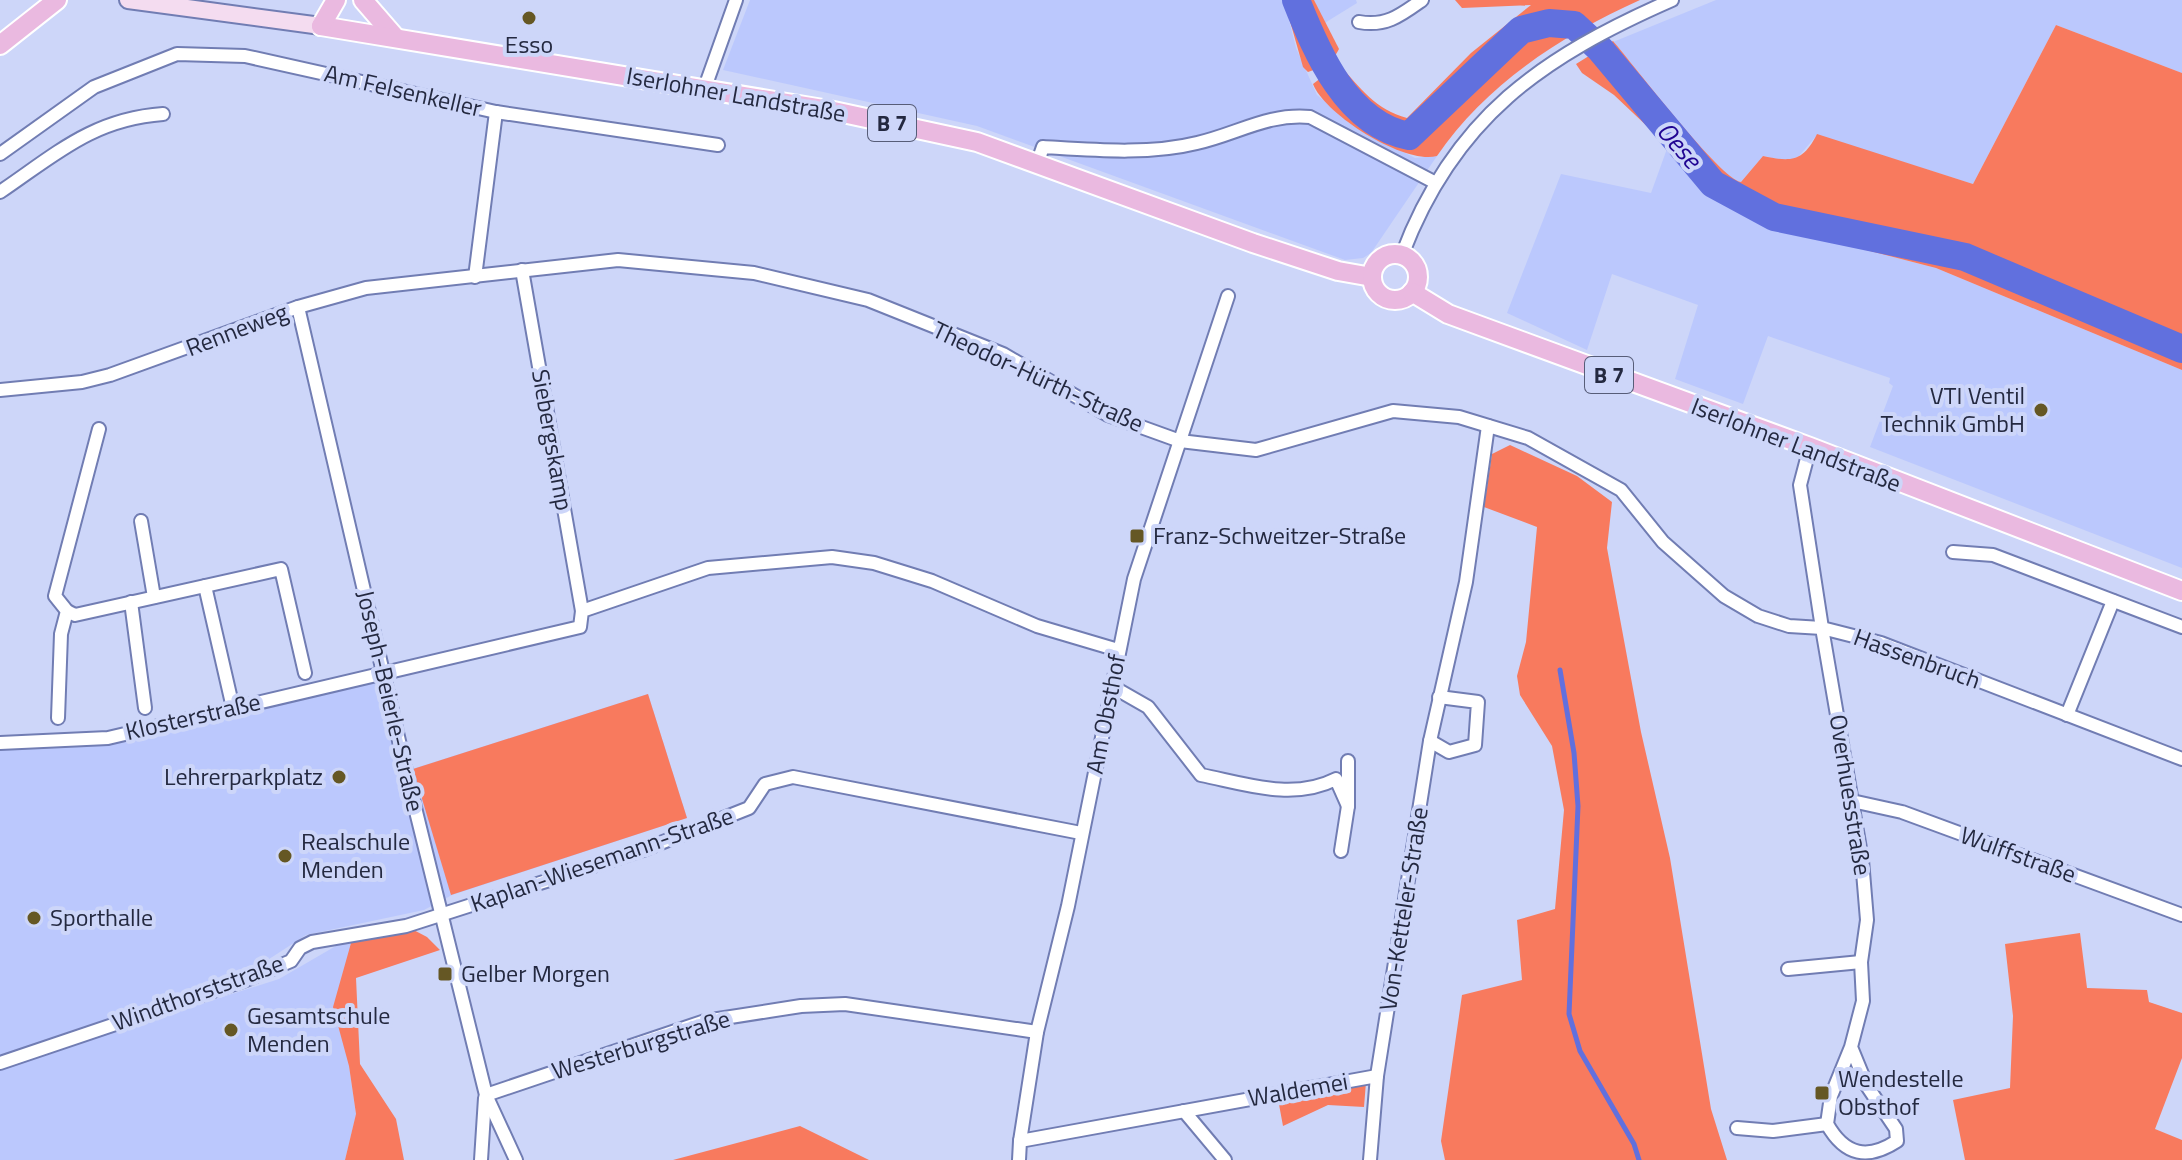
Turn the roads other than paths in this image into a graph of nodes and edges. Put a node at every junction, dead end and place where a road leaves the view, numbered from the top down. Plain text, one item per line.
1 (57, 0) edge
2 (128, 0) edge
3 (320, 0) edge
4 (336, 0) edge
5 (363, 0) edge
6 (736, 0) edge
7 (1422, 0) edge
8 (1671, 0) edge
9 (1359, 22) dead end
10 (321, 26) junction
11 (395, 37) junction
12 (0, 45) edge
13 (704, 90) junction
14 (496, 112) junction
15 (163, 114) dead end
16 (718, 145) dead end
17 (0, 154) edge
18 (1037, 164) junction
19 (1436, 183) junction
20 (0, 192) edge
21 (1402, 255) junction
22 (522, 270) junction
23 (475, 277) junction
24 (1372, 277) junction
25 (1412, 292) junction
26 (1228, 296) dead end
27 (298, 307) junction
28 (0, 390) edge
29 (1488, 426) junction
30 (99, 429) dead end
31 (1180, 441) junction
32 (1810, 447) junction
33 (141, 521) dead end
34 (1953, 552) dead end
35 (205, 586) junction
36 (2182, 591) edge
37 (154, 597) junction
38 (2113, 601) junction
39 (131, 602) junction
40 (67, 611) junction
41 (582, 611) junction
42 (2182, 627) edge
43 (1822, 628) junction
44 (1118, 650) junction
45 (305, 673) dead end
46 (384, 673) junction
47 (1113, 687) junction
48 (1439, 697) junction
49 (145, 708) dead end
50 (233, 708) junction
51 (2067, 715) junction
52 (58, 718) dead end
53 (1430, 741) junction
54 (0, 743) edge
55 (2182, 759) edge
56 (1348, 761) dead end
57 (1852, 801) junction
58 (1348, 806) junction
59 (1081, 833) junction
60 (1341, 851) dead end
61 (2182, 915) edge
62 (440, 916) junction
63 (1861, 962) junction
64 (1788, 969) dead end
65 (1037, 1032) junction
66 (1851, 1047) junction
67 (0, 1063) edge
68 (1377, 1076) junction
69 (486, 1095) junction
70 (1184, 1111) junction
71 (1827, 1124) junction
72 (1737, 1128) dead end
73 (1020, 1141) junction
74 (481, 1160) edge
75 (516, 1160) edge
76 (1019, 1160) edge
77 (1225, 1160) edge
78 (1370, 1160) edge

1 - 12 main road
2 - 10 street, Iserlohner Landstraße
3 - 10 main road
4 - 10 main road
5 - 11 main road
6 - 13 street
7 - 9 street
8 - 19 street
10 - 11 main road, Iserlohner Landstraße / B 7
11 - 13 main road, Iserlohner Landstraße / B 7
13 - 18 main road, Iserlohner Landstraße / B 7
14 - 16 street, Am Felsenkeller
14 - 17 street, Am Felsenkeller
14 - 23 street
15 - 20 street
18 - 19 street
18 - 24 main road, Iserlohner Landstraße / B 7
19 - 21 street
21 - 24 main road
21 - 25 main road
22 - 23 street, Theodor-Hürth-Straße
22 - 31 street, Theodor-Hürth-Straße
22 - 41 street, Siebergskamp
23 - 27 street, Renneweg
24 - 25 main road, B 7
25 - 32 main road, Iserlohner Landstraße / B 7
26 - 31 street, Am Obsthof
27 - 28 street, Renneweg
27 - 46 street, Joseph-Beierle-Straße
29 - 31 street, Theodor-Hürth-Straße
29 - 43 street, Theodor-Hürth-Straße
29 - 48 street, Von-Ketteler-Straße
30 - 40 street
31 - 44 street, Am Obsthof
32 - 36 main road, Iserlohner Landstraße / B 7
32 - 43 street, Hassenbruch
33 - 37 street
34 - 38 street
35 - 37 street
35 - 45 street
35 - 50 street
37 - 39 street
38 - 42 street
38 - 51 street
39 - 40 street
39 - 49 street
40 - 52 street
41 - 44 street
41 - 46 street
43 - 51 street, Hassenbruch
43 - 57 street, Overhuesstraße
44 - 47 street, Am Obsthof
46 - 50 street, Klosterstraße
46 - 62 street, Joseph-Beierle-Straße
47 - 58 street
47 - 59 street, Am Obsthof
48 - 53 street, Von-Ketteler-Straße
48 - 53 street
50 - 54 street, Klosterstraße
51 - 55 street, Hassenbruch
53 - 68 street, Von-Ketteler-Straße
56 - 58 street
57 - 61 street, Wulffstraße
57 - 63 street, Overhuesstraße
58 - 60 street
59 - 62 street, Kaplan-Wiesemann-Straße
59 - 65 street, Am Obsthof
62 - 67 street, Windthorststraße
62 - 69 street, Joseph-Beierle-Straße
63 - 64 street
63 - 66 street, Overhuesstraße
65 - 69 street, Westerburgstraße
65 - 73 street, Am Obsthof
66 - 71 street, Overhuesstraße
66 - 71 street
68 - 70 street, Waldemei
68 - 78 street, Waldemei
69 - 74 street, Joseph-Beierle-Straße
69 - 75 street, Joseph-Beierle-Straße
70 - 73 street, Waldemei
70 - 77 street
71 - 72 street
73 - 76 street

